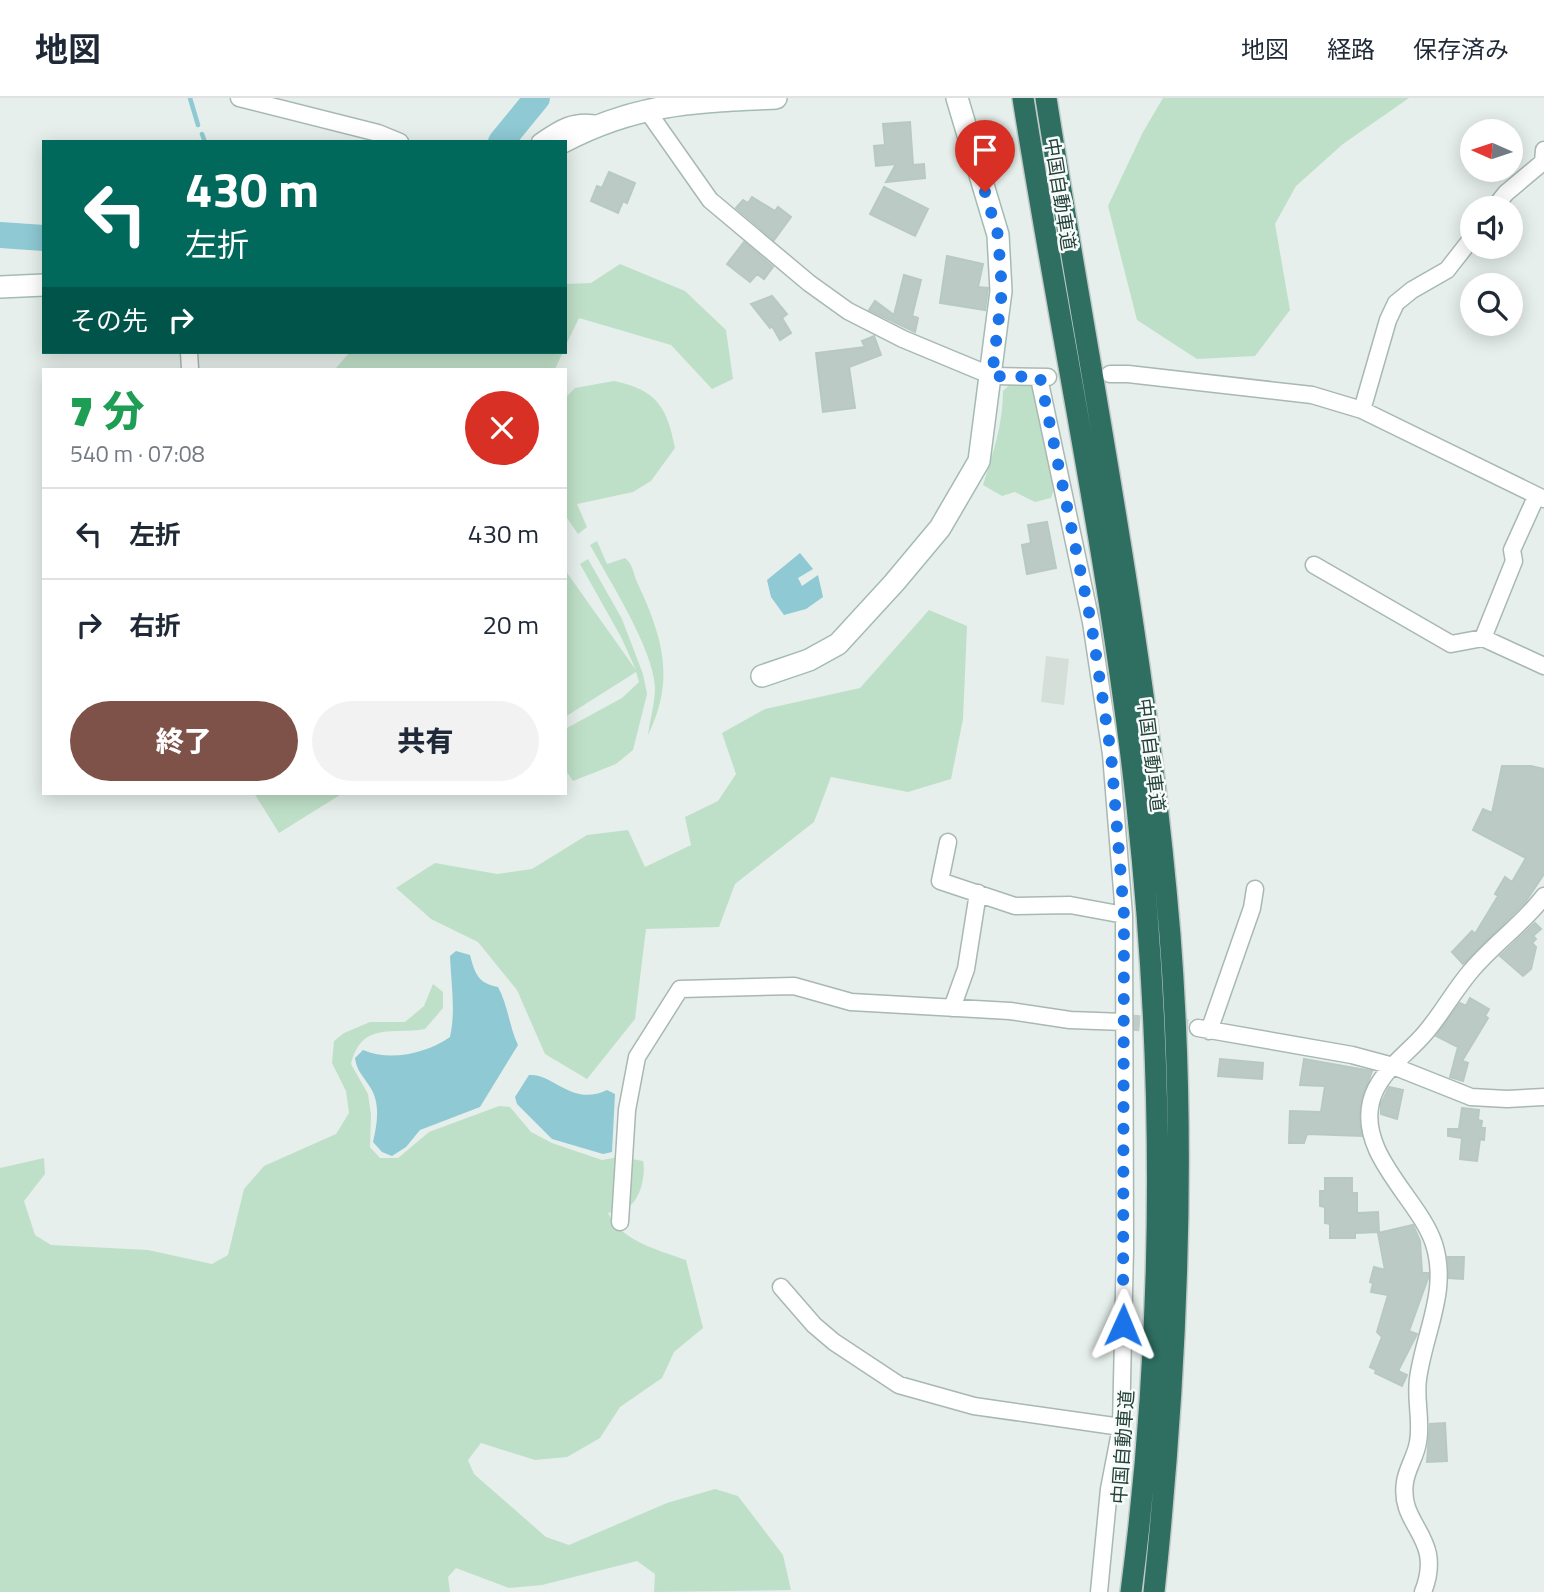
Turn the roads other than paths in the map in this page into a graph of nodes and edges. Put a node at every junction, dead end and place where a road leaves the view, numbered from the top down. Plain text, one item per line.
1 (239, 98) edge
2 (776, 98) edge
3 (957, 98) edge
4 (1023, 98) edge
5 (1046, 98) edge
6 (701, 100) edge
7 (646, 109) junction
8 (598, 124) junction
9 (396, 140) edge
10 (543, 140) edge
11 (567, 140) edge
12 (1544, 150) edge
13 (1504, 196) edge
14 (1460, 253) edge
15 (42, 285) edge
16 (0, 287) edge
17 (1110, 374) dead end
18 (992, 376) junction
19 (1362, 410) junction
20 (1540, 498) edge
21 (1314, 565) dead end
22 (1483, 638) junction
23 (1544, 666) edge
24 (762, 676) dead end
25 (948, 842) dead end
26 (1255, 889) dead end
27 (978, 893) junction
28 (1544, 896) edge
29 (1124, 915) junction
30 (952, 1008) junction
31 (1124, 1022) junction
32 (1393, 1066) junction
33 (1544, 1097) edge
34 (620, 1222) dead end
35 (781, 1287) dead end
36 (1121, 1427) junction
37 (1099, 1592) edge
38 (1131, 1592) edge
39 (1154, 1592) edge
40 (1423, 1592) edge

1 - 9 street
2 - 6 street
3 - 18 street
4 - 38 highway, 中国自動車道
5 - 39 highway, 中国自動車道
6 - 7 street
7 - 8 street
7 - 18 street
8 - 10 street
8 - 11 street
12 - 13 street
14 - 19 street
15 - 16 street
17 - 19 street
18 - 24 street
18 - 29 street
19 - 20 street
20 - 22 street
21 - 22 street
22 - 23 street
25 - 27 street
26 - 32 street
27 - 29 street
27 - 30 street
28 - 32 street
29 - 31 street
30 - 31 street
30 - 34 street
31 - 36 street
32 - 33 street
32 - 40 street
35 - 36 street
36 - 37 street

